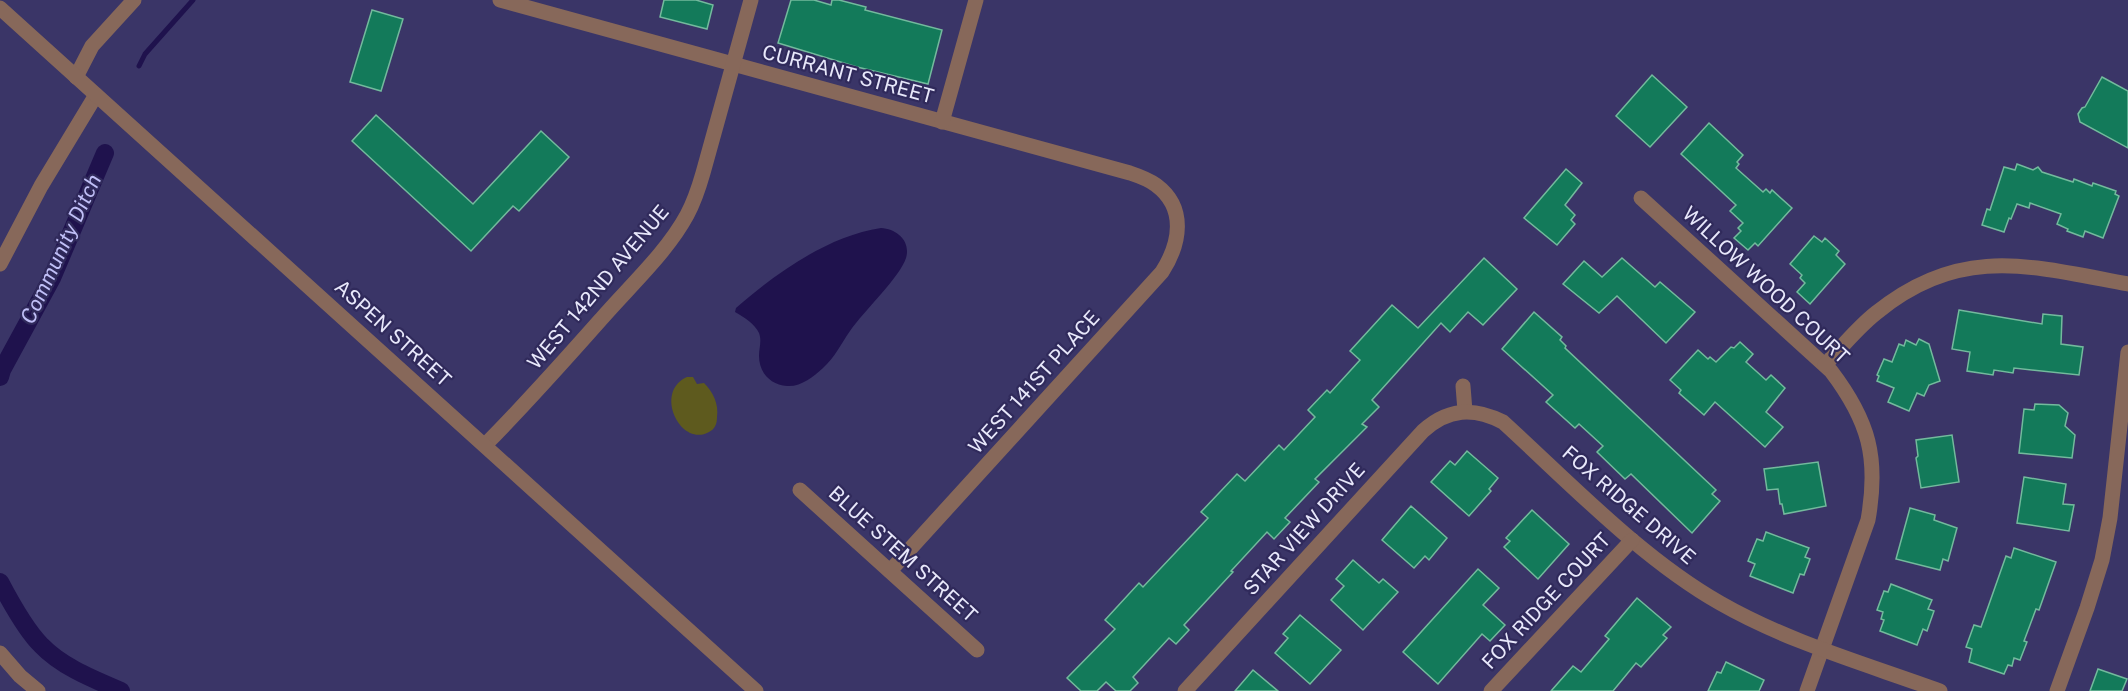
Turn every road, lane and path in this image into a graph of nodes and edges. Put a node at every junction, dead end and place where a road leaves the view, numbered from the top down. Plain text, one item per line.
1 (134, 0) edge
2 (500, 0) edge
3 (751, 0) edge
4 (976, 0) edge
5 (0, 8) edge
6 (734, 64) junction
7 (76, 77) junction
8 (96, 94) junction
9 (942, 122) junction
10 (1641, 198) dead end
11 (1173, 208) joint
12 (0, 264) edge
13 (2128, 284) edge
14 (2128, 352) edge
15 (1825, 365) junction
16 (1462, 386) dead end
17 (1465, 411) junction
18 (485, 445) junction
19 (800, 490) dead end
20 (1632, 540) junction
21 (890, 571) junction
22 (1822, 648) junction
23 (976, 650) dead end
24 (0, 653) edge
25 (38, 691) edge
26 (756, 691) edge
27 (1185, 691) edge
28 (1491, 691) edge
29 (1807, 691) edge
30 (1940, 691) edge
31 (2057, 691) edge

1 - 7 street
2 - 6 street, CURRANT STREET
3 - 6 street, WEST 142ND AVENUE
4 - 9 street
5 - 7 street, ASPEN STREET
6 - 9 street, CURRANT STREET
6 - 18 street, WEST 142ND AVENUE
7 - 8 street, ASPEN STREET
8 - 12 street
8 - 18 street, ASPEN STREET
9 - 11 street, CURRANT STREET
10 - 15 street, WILLOW WOOD COURT
11 - 21 street, WEST 141ST PLACE
13 - 15 street
14 - 31 street
15 - 22 street, WILLOW WOOD COURT
16 - 17 street
17 - 20 street, FOX RIDGE DRIVE
17 - 27 street, STAR VIEW DRIVE
18 - 26 street, ASPEN STREET
19 - 21 street, BLUE STEM STREET
20 - 22 street, FOX RIDGE DRIVE
20 - 28 street, FOX RIDGE COURT
21 - 23 street, BLUE STEM STREET
22 - 29 street, WILLOW WOOD COURT
22 - 30 street, FOX RIDGE DRIVE
24 - 25 street

